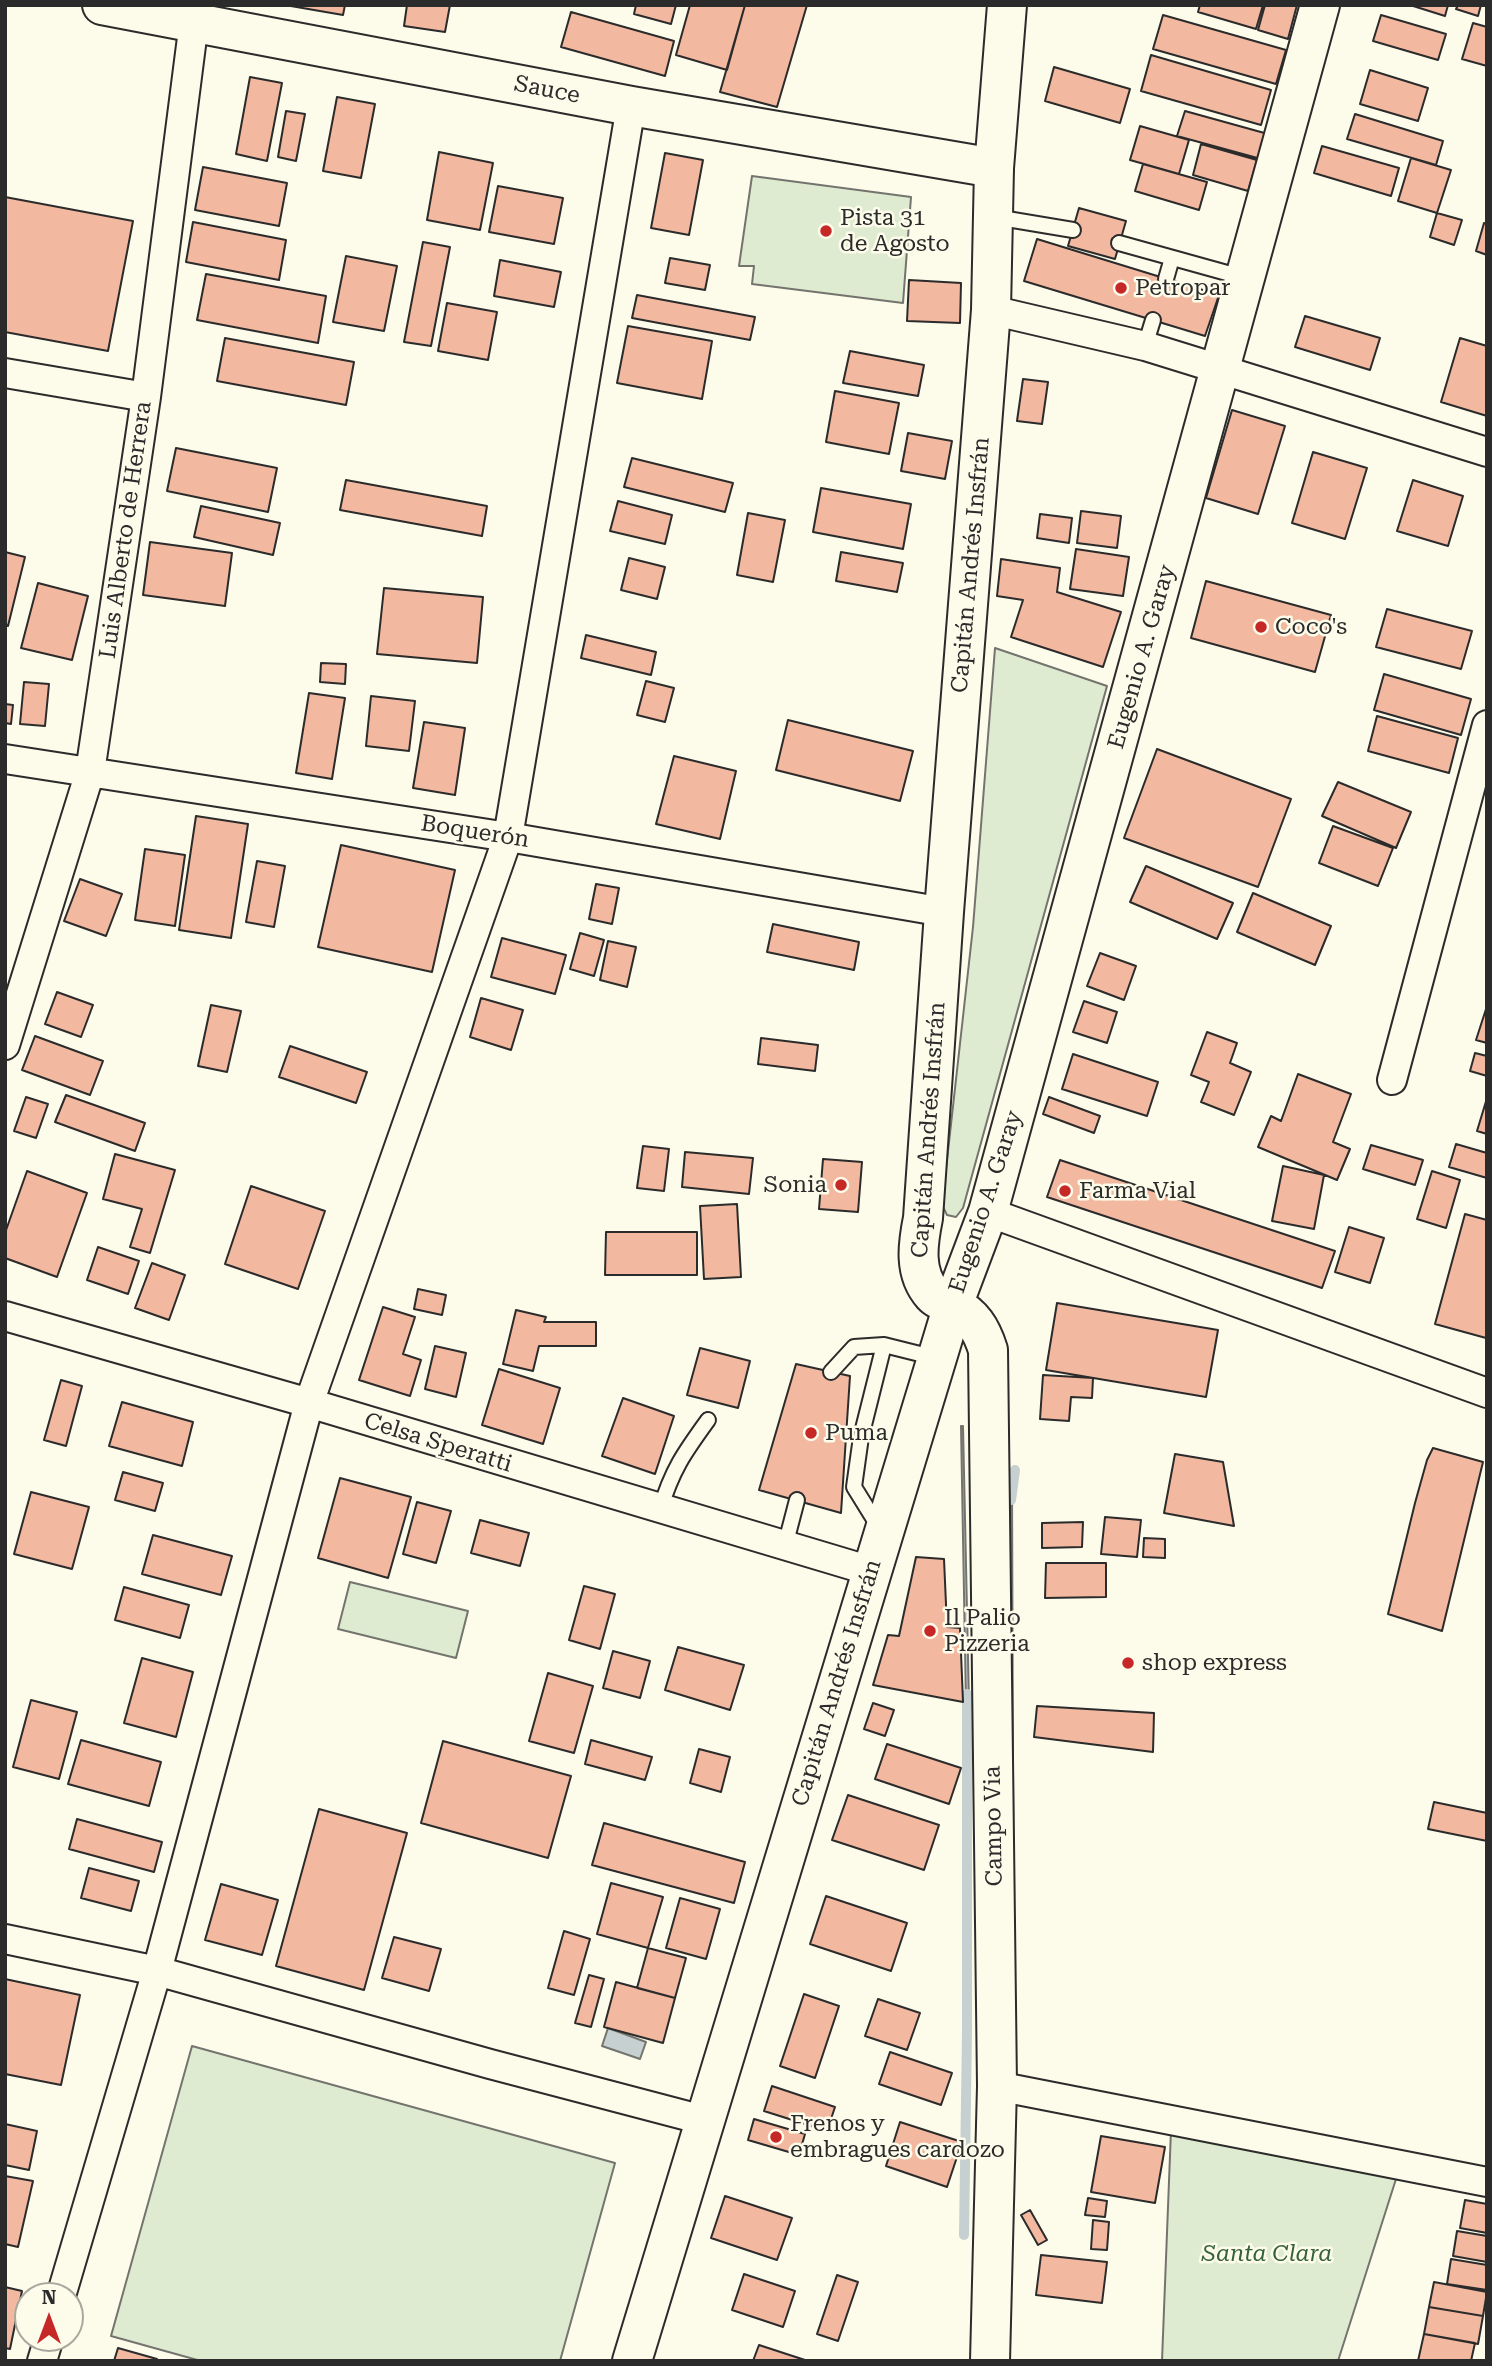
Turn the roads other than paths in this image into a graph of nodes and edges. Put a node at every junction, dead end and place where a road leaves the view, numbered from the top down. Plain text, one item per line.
1 (103, 5) edge
2 (1007, 5) edge
3 (1320, 5) edge
4 (197, 14) edge
5 (631, 106) junction
6 (994, 168) junction
7 (993, 217) junction
8 (1073, 230) dead end
9 (1119, 243) dead end
10 (1172, 258) junction
11 (1166, 279) dead end
12 (1246, 279) junction
13 (991, 310) junction
14 (1221, 370) junction
15 (5, 373) edge
16 (146, 397) junction
17 (1487, 452) edge
18 (1487, 725) edge
19 (5, 759) edge
20 (90, 772) junction
21 (508, 837) junction
22 (944, 912) junction
23 (5, 1045) edge
24 (1392, 1080) dead end
25 (988, 1212) junction
26 (953, 1305) junction
27 (5, 1316) edge
28 (884, 1345) junction
29 (937, 1358) junction
30 (831, 1372) dead end
31 (1487, 1394) edge
32 (309, 1404) junction
33 (708, 1420) dead end
34 (797, 1500) dead end
35 (660, 1510) junction
36 (883, 1533) junction
37 (785, 1546) junction
38 (871, 1572) junction
39 (5, 1940) edge
40 (157, 1970) junction
41 (997, 2086) junction
42 (703, 2120) junction
43 (1487, 2182) edge
44 (65, 2282) edge
45 (632, 2361) edge
46 (990, 2361) edge

1 - 4 main road, Sauce
2 - 6 main road, Capitán Andrés Insfrán
3 - 12 main road, Eugenio A. Garay
4 - 5 main road, Sauce
4 - 16 street, Luis Alberto de Herrera
5 - 6 main road, Sauce
5 - 21 street
6 - 7 main road, Capitán Andrés Insfrán
7 - 8 lane
7 - 13 main road, Capitán Andrés Insfrán
9 - 10 lane
10 - 11 lane
10 - 12 lane
12 - 14 main road, Eugenio A. Garay
13 - 14 street
13 - 22 main road, Capitán Andrés Insfrán
14 - 17 street
14 - 25 main road, Eugenio A. Garay
15 - 16 street
16 - 20 street, Luis Alberto de Herrera
18 - 24 street
19 - 20 street, Boquerón
20 - 21 street, Boquerón
20 - 23 street, Luis Alberto de Herrera
21 - 22 street, Boquerón
21 - 32 street
22 - 26 main road, Capitán Andrés Insfrán
25 - 26 main road, Eugenio A. Garay
25 - 31 street
26 - 29 main road, Capitán Andrés Insfrán
26 - 41 main road, Campo Via
27 - 32 street, Celsa Speratti
28 - 29 lane
28 - 30 lane
28 - 36 lane
29 - 36 main road, Capitán Andrés Insfrán
32 - 35 street, Celsa Speratti
32 - 40 street
33 - 35 lane
34 - 37 lane
35 - 37 street, Celsa Speratti
36 - 38 main road, Capitán Andrés Insfrán
37 - 38 street, Celsa Speratti
38 - 42 main road, Capitán Andrés Insfrán
39 - 40 street
40 - 42 street
40 - 44 street
41 - 43 street
41 - 46 main road, Campo Via
42 - 45 main road, Capitán Andrés Insfrán

